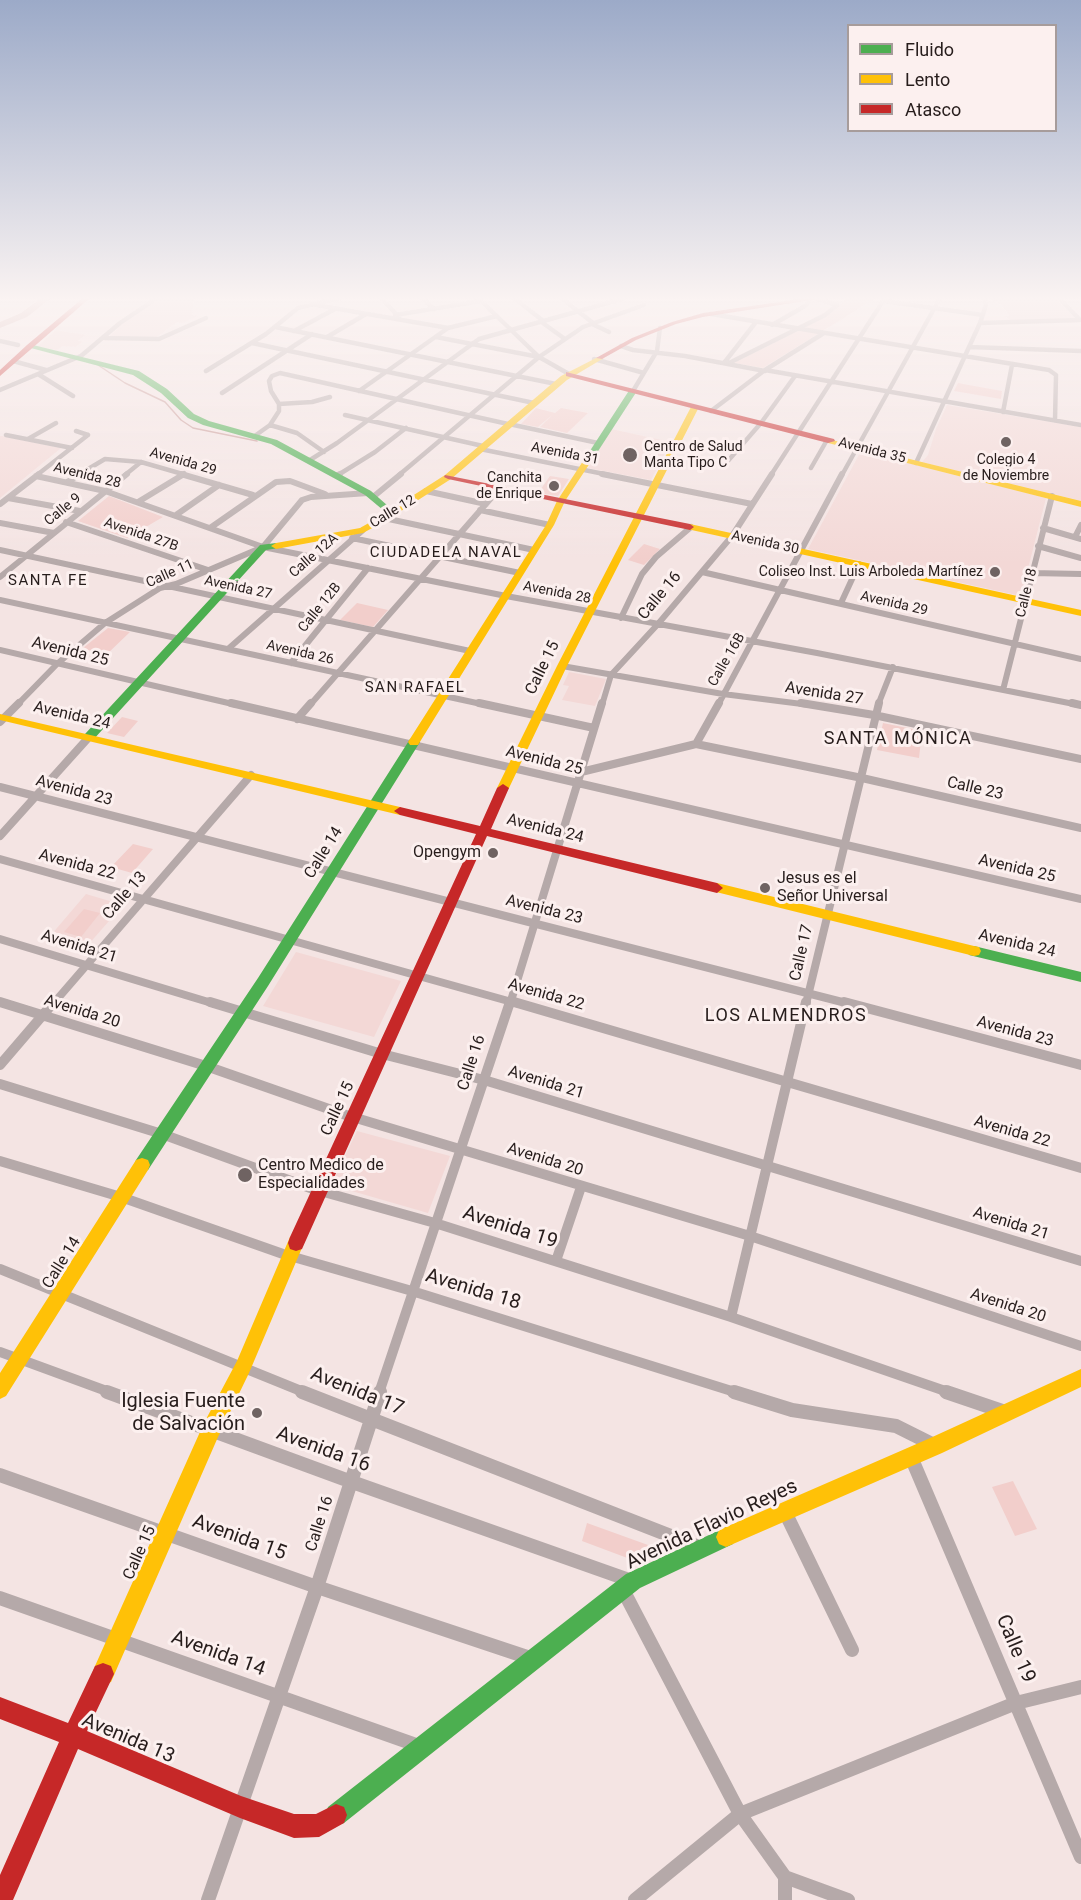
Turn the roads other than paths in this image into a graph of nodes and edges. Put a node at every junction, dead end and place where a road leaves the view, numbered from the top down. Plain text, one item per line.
1 (58, 387) edge
2 (156, 387) edge
3 (231, 387) edge
4 (270, 387) edge
5 (340, 387) edge
6 (365, 387) edge
7 (412, 387) edge
8 (457, 387) edge
9 (506, 387) edge
10 (553, 387) edge
11 (617, 387) edge
12 (636, 387) edge
13 (743, 387) edge
14 (787, 387) edge
15 (827, 387) edge
16 (855, 387) edge
17 (892, 387) edge
18 (950, 387) edge
19 (1008, 387) edge
20 (1056, 387) edge
21 (359, 391) junction
22 (633, 391) junction
23 (222, 393) dead end
24 (888, 393) junction
25 (496, 395) junction
26 (73, 396) dead end
27 (330, 397) dead end
28 (396, 398) junction
29 (943, 402) junction
30 (534, 403) junction
31 (279, 404) junction
32 (694, 406) junction
33 (711, 411) junction
34 (1003, 412) junction
35 (345, 415) dead end
36 (470, 415) junction
37 (368, 419) junction
38 (1055, 420) junction
39 (56, 423) dead end
40 (761, 423) junction
41 (508, 424) junction
42 (270, 425) junction
43 (1081, 425) edge
44 (406, 428) junction
45 (76, 431) dead end
46 (798, 433) junction
47 (6, 435) dead end
48 (256, 435) junction
49 (444, 438) junction
50 (28, 439) junction
51 (828, 440) junction
52 (598, 443) junction
53 (72, 448) junction
54 (481, 448) junction
55 (857, 448) junction
56 (324, 452) junction
57 (310, 460) junction
58 (141, 462) junction
59 (727, 462) dead end
60 (916, 463) junction
61 (811, 468) dead end
62 (580, 470) junction
63 (184, 474) junction
64 (338, 475) junction
65 (36, 476) junction
66 (448, 477) junction
67 (68, 482) junction
68 (656, 484) junction
69 (219, 485) junction
70 (499, 489) junction
71 (105, 491) junction
72 (426, 492) junction
73 (253, 495) junction
74 (370, 495) junction
75 (329, 496) junction
76 (1053, 496) junction
77 (8, 498) junction
78 (561, 501) junction
79 (138, 502) junction
80 (0, 504) edge
81 (486, 504) junction
82 (752, 504) junction
83 (1081, 504) edge
84 (480, 510) junction
85 (80, 511) junction
86 (176, 515) junction
87 (388, 515) junction
88 (639, 516) junction
89 (66, 522) junction
90 (0, 523) edge
91 (550, 525) junction
92 (1081, 525) edge
93 (691, 527) junction
94 (210, 528) junction
95 (1043, 528) junction
96 (54, 533) junction
97 (357, 534) junction
98 (459, 535) junction
99 (732, 536) junction
100 (1078, 538) edge
101 (1038, 546) junction
102 (263, 547) junction
103 (0, 550) edge
104 (534, 550) junction
105 (802, 551) junction
106 (27, 555) junction
107 (438, 558) junction
108 (1081, 558) edge
109 (328, 559) junction
110 (859, 564) junction
111 (368, 568) junction
112 (208, 570) junction
113 (702, 572) junction
114 (520, 573) junction
115 (1032, 573) junction
116 (1081, 574) edge
117 (0, 577) edge
118 (418, 579) junction
119 (169, 586) junction
120 (781, 590) junction
121 (506, 596) junction
122 (217, 597) junction
123 (0, 600) edge
124 (1026, 600) junction
125 (841, 603) junction
126 (272, 609) junction
127 (590, 612) junction
128 (1081, 613) edge
129 (621, 618) junction
130 (326, 620) junction
131 (105, 623) junction
132 (658, 624) junction
133 (376, 632) junction
134 (179, 639) junction
135 (753, 643) junction
136 (1013, 644) junction
137 (228, 649) junction
138 (0, 650) edge
139 (470, 651) junction
140 (1081, 659) edge
141 (291, 663) junction
142 (57, 664) junction
143 (562, 666) junction
144 (893, 667) junction
145 (338, 674) junction
146 (611, 675) junction
147 (138, 684) junction
148 (1003, 690) junction
149 (723, 694) junction
150 (443, 696) junction
151 (1081, 705) edge
152 (874, 715) junction
153 (538, 716) junction
154 (1, 719) edge
155 (297, 719) junction
156 (594, 728) junction
157 (89, 737) junction
158 (413, 743) junction
159 (696, 744) junction
160 (1081, 759) edge
161 (513, 768) junction
162 (581, 772) junction
163 (250, 775) junction
164 (862, 778) junction
165 (578, 784) junction
166 (0, 787) edge
167 (35, 796) junction
168 (374, 805) junction
169 (1081, 828) edge
170 (483, 831) junction
171 (0, 836) edge
172 (196, 839) junction
173 (844, 845) junction
174 (558, 849) junction
175 (0, 859) edge
176 (331, 872) junction
177 (144, 898) junction
178 (1081, 899) edge
179 (451, 902) junction
180 (828, 916) junction
181 (534, 924) junction
182 (0, 939) edge
183 (289, 940) junction
184 (86, 965) junction
185 (416, 975) junction
186 (1081, 977) edge
187 (810, 993) junction
188 (511, 1000) junction
189 (0, 1002) edge
190 (244, 1011) junction
191 (42, 1016) junction
192 (382, 1054) junction
193 (0, 1065) edge
194 (1081, 1065) edge
195 (206, 1066) junction
196 (484, 1080) junction
197 (0, 1084) edge
198 (788, 1084) junction
199 (353, 1117) junction
200 (162, 1134) junction
201 (462, 1149) junction
202 (0, 1161) edge
203 (767, 1166) junction
204 (1081, 1168) edge
205 (581, 1186) junction
206 (319, 1190) junction
207 (121, 1197) junction
208 (435, 1223) junction
209 (750, 1236) junction
210 (290, 1256) junction
211 (556, 1261) junction
212 (1081, 1261) edge
213 (0, 1269) edge
214 (412, 1292) junction
215 (62, 1294) junction
216 (731, 1317) junction
217 (1081, 1346) edge
218 (0, 1352) edge
219 (21, 1358) junction
220 (243, 1367) junction
221 (1081, 1378) edge
222 (0, 1390) edge
223 (1007, 1413) junction
224 (372, 1420) junction
225 (211, 1430) junction
226 (935, 1446) junction
227 (911, 1457) junction
228 (0, 1474) edge
229 (352, 1482) junction
230 (785, 1512) junction
231 (168, 1532) junction
232 (701, 1548) junction
233 (628, 1585) junction
234 (317, 1587) junction
235 (0, 1598) edge
236 (120, 1640) junction
237 (852, 1650) dead end
238 (533, 1659) junction
239 (1081, 1687) edge
240 (278, 1696) junction
241 (1016, 1703) junction
242 (0, 1708) edge
243 (72, 1736) junction
244 (423, 1748) junction
245 (240, 1808) junction
246 (740, 1814) junction
247 (1081, 1857) edge
248 (785, 1877) junction
249 (1, 1900) edge
250 (208, 1900) edge
251 (634, 1900) edge
252 (785, 1900) edge
253 (848, 1900) edge

1 - 26 street
2 - 48 street
3 - 23 street
4 - 31 street
5 - 21 street
6 - 21 street
7 - 28 street
8 - 25 street
9 - 25 street
10 - 30 street, Calle 12
11 - 22 street, Avenida 35
12 - 22 street, Calle 14
13 - 33 street
14 - 40 street
15 - 46 street, Calle 16
16 - 24 street
17 - 24 street
18 - 29 street
19 - 34 street
20 - 38 street
21 - 28 street
22 - 32 street, Avenida 35
22 - 52 street, Calle 14
24 - 29 street
24 - 55 street
25 - 30 street
25 - 36 street
27 - 31 street
28 - 36 street
28 - 37 street
29 - 34 street
29 - 60 street
30 - 41 street, Calle 12
31 - 42 street
32 - 33 street, Avenida 35
32 - 68 street, Calle 15
33 - 40 street, Avenida 35
34 - 38 street
35 - 37 street, Avenida 31
36 - 41 street
36 - 49 street
37 - 44 street, Avenida 31
37 - 56 street
38 - 43 street
39 - 50 street
40 - 46 street, Avenida 35
40 - 59 street
41 - 52 street
41 - 54 street, Calle 12
42 - 48 street
42 - 56 street
44 - 49 street, Avenida 31
44 - 64 street
45 - 53 street
46 - 51 street, Avenida 35
46 - 82 street, Calle 16
47 - 50 street
48 - 57 street
49 - 54 street, Avenida 31
49 - 74 street
50 - 53 street
51 - 55 street, Avenida 35
51 - 61 street
52 - 62 street, Calle 14
53 - 65 street
54 - 62 street, Avenida 31
54 - 66 street, Calle 12
55 - 60 street, Avenida 35
55 - 105 street
56 - 57 street
57 - 64 street
58 - 63 street, Avenida 29
58 - 67 street, Avenida 29
58 - 71 street, Calle 9
60 - 76 street, Avenida 35
62 - 68 street, Avenida 31
62 - 78 street, Calle 14
63 - 69 street, Avenida 29
63 - 79 street
64 - 74 street
65 - 67 street, Avenida 28
65 - 77 street
66 - 70 street, Avenida 30
66 - 72 street, Calle 12
67 - 71 street, Avenida 28
68 - 82 street, Avenida 31
68 - 88 street, Calle 15
69 - 73 street, Avenida 29
69 - 86 street
70 - 78 street, Avenida 30
70 - 81 street
71 - 79 street, Avenida 28
71 - 85 street, Calle 9
72 - 81 street
72 - 87 street, Calle 12
73 - 75 street
73 - 94 street
74 - 75 street, Calle 11
74 - 87 street
75 - 102 street, Calle 11
76 - 83 street, Avenida 35
76 - 95 street, Calle 18
77 - 80 street
77 - 85 street
78 - 88 street, Avenida 30
78 - 91 street, Calle 14
79 - 86 street, Avenida 28
81 - 84 street
82 - 99 street, Calle 16
84 - 91 street
84 - 98 street
85 - 89 street, Calle 9
86 - 94 street, Avenida 28
87 - 97 street, Calle 12
87 - 98 street
88 - 93 street, Avenida 30
88 - 127 street, Calle 15
89 - 96 street, Calle 9
89 - 112 street, Avenida 27B
90 - 96 street
91 - 104 street, Calle 14
92 - 100 street
93 - 99 street, Avenida 30
93 - 129 street
94 - 102 street, Avenida 28
95 - 100 street
95 - 101 street, Calle 18
96 - 106 street, Calle 9
97 - 102 street, Calle 12
97 - 107 street
97 - 109 street, Calle 12A
98 - 104 street
98 - 107 street
99 - 105 street, Avenida 30
99 - 113 street, Calle 16
101 - 108 street
101 - 115 street, Calle 18
102 - 109 street, Avenida 28
102 - 112 street, Calle 11
102 - 122 street
103 - 106 street, Avenida 27
104 - 114 street, Calle 14
105 - 110 street, Avenida 30
105 - 120 street
106 - 117 street, Calle 9
106 - 119 street, Avenida 27
107 - 114 street
107 - 118 street
109 - 111 street, Avenida 28
109 - 126 street, Calle 12A
110 - 124 street, Avenida 30
110 - 125 street
111 - 118 street, Avenida 28
111 - 130 street, Calle 12B
112 - 119 street, Calle 11
113 - 120 street, Avenida 29
113 - 132 street, Calle 16
114 - 121 street, Calle 14
115 - 116 street
115 - 124 street, Calle 18
118 - 121 street, Avenida 28
118 - 133 street
119 - 122 street, Avenida 27
119 - 131 street, Calle 11
120 - 125 street, Avenida 29
120 - 135 street, Calle 16B
121 - 127 street, Avenida 28
121 - 139 street, Calle 14
122 - 126 street, Avenida 27
122 - 134 street
123 - 131 street, Avenida 26
124 - 128 street, Avenida 30
124 - 136 street, Calle 18
125 - 136 street, Avenida 29
126 - 130 street, Avenida 27
126 - 137 street, Calle 12A
127 - 129 street, Avenida 28
127 - 143 street, Calle 15
129 - 132 street, Avenida 28
130 - 133 street, Avenida 27
130 - 141 street, Calle 12B
131 - 134 street, Avenida 26
131 - 142 street, Calle 11
132 - 135 street, Avenida 28
132 - 146 street, Calle 16
133 - 139 street, Avenida 27
133 - 145 street
134 - 137 street, Avenida 26
134 - 147 street
135 - 144 street, Avenida 28
135 - 149 street, Calle 16B
136 - 140 street, Avenida 29
136 - 148 street, Calle 18
137 - 141 street, Avenida 26
138 - 142 street, Avenida 25
139 - 150 street, Calle 14
141 - 145 street, Avenida 26
142 - 147 street, Avenida 25
142 - 154 street, Calle 11
143 - 146 street, Avenida 27
143 - 153 street, Calle 15
144 - 148 street, Avenida 28
144 - 152 street, Calle 17
145 - 150 street, Avenida 26
145 - 155 street
146 - 149 street, Avenida 27
146 - 156 street, Calle 16
147 - 155 street, Avenida 25
147 - 157 street
148 - 151 street, Avenida 28
149 - 152 street, Avenida 27
149 - 159 street, Calle 16B
150 - 153 street, Avenida 26
150 - 158 street, Calle 14
152 - 160 street, Avenida 27
152 - 164 street, Calle 17
153 - 156 street, Avenida 26
153 - 161 street, Calle 15
154 - 157 street, Avenida 24
155 - 158 street, Avenida 25
156 - 162 street, Calle 16
157 - 163 street, Avenida 24
157 - 167 street
158 - 161 street, Avenida 25
158 - 168 street, Calle 14
159 - 162 street
159 - 164 street
161 - 165 street, Avenida 25
161 - 170 street, Calle 15
162 - 165 street, Calle 16
163 - 168 street, Avenida 24
163 - 172 street, Calle 13
164 - 169 street, Calle 23
164 - 173 street, Calle 17
165 - 173 street, Avenida 25
165 - 174 street, Calle 16
166 - 167 street, Avenida 23
167 - 171 street
167 - 172 street, Avenida 23
168 - 170 street, Avenida 24
168 - 176 street, Calle 14
170 - 174 street, Avenida 24
170 - 179 street, Calle 15
172 - 176 street, Avenida 23
172 - 177 street, Calle 13
173 - 178 street, Avenida 25
173 - 180 street, Calle 17
174 - 180 street, Avenida 24
174 - 181 street, Calle 16
175 - 177 street, Avenida 22
176 - 179 street, Avenida 23
176 - 183 street, Calle 14
177 - 183 street, Avenida 22
177 - 184 street, Calle 13
179 - 181 street, Avenida 23
179 - 185 street, Calle 15
180 - 186 street, Avenida 24
180 - 187 street, Calle 17
181 - 187 street, Avenida 23
181 - 188 street, Calle 16
182 - 184 street, Avenida 21
183 - 185 street, Avenida 22
183 - 190 street, Calle 14
184 - 190 street, Avenida 21
184 - 191 street, Calle 13
185 - 188 street, Avenida 22
185 - 192 street, Calle 15
187 - 194 street, Avenida 23
187 - 198 street, Calle 17
188 - 196 street, Calle 16
188 - 198 street, Avenida 22
189 - 191 street, Avenida 20
190 - 192 street, Avenida 21
190 - 195 street, Calle 14
191 - 193 street, Calle 13
191 - 195 street, Avenida 20
192 - 196 street, Avenida 21
192 - 199 street, Calle 15
195 - 199 street, Avenida 20
195 - 200 street, Calle 14
196 - 201 street, Calle 16
196 - 203 street, Avenida 21
197 - 200 street, Avenida 19
198 - 203 street, Calle 17
198 - 204 street, Avenida 22
199 - 201 street, Avenida 20
199 - 206 street, Calle 15
200 - 206 street, Avenida 19
200 - 207 street, Calle 14
201 - 205 street, Avenida 20
201 - 208 street, Calle 16
202 - 207 street, Avenida 18
203 - 209 street, Calle 17
203 - 212 street, Avenida 21
205 - 209 street, Avenida 20
205 - 211 street
206 - 208 street, Avenida 19
206 - 210 street, Calle 15
207 - 210 street, Avenida 18
207 - 215 street, Calle 14
208 - 211 street, Avenida 19
208 - 214 street, Calle 16
209 - 216 street, Calle 17
209 - 217 street, Avenida 20
210 - 214 street, Avenida 18
210 - 220 street, Calle 15
211 - 216 street, Avenida 19
213 - 215 street, Avenida 17
214 - 224 street, Calle 16
214 - 226 street, Avenida 18
215 - 219 street, Calle 14
215 - 220 street, Avenida 17
216 - 223 street, Avenida 19
218 - 219 street, Avenida 16
219 - 222 street, Calle 14
219 - 225 street, Avenida 16
220 - 224 street, Avenida 17
220 - 225 street, Calle 15
221 - 223 street, Avenida Flavio Reyes
223 - 226 street, Avenida Flavio Reyes
224 - 229 street, Calle 16
224 - 232 street, Avenida 17
225 - 229 street, Avenida 16
225 - 231 street, Calle 15
226 - 227 street, Avenida Flavio Reyes
227 - 230 street, Avenida Flavio Reyes
227 - 241 street, Calle 19
228 - 231 street, Avenida 15
229 - 233 street, Avenida 16
229 - 234 street, Calle 16
230 - 232 street, Avenida Flavio Reyes
230 - 237 street
231 - 234 street, Avenida 15
231 - 236 street, Calle 15
232 - 233 street, Avenida Flavio Reyes
233 - 238 street, Avenida Flavio Reyes
233 - 246 street
234 - 238 street, Avenida 15
234 - 240 street, Calle 16
235 - 236 street, Avenida 14
236 - 240 street, Avenida 14
236 - 243 street, Calle 15
238 - 244 street, Avenida Flavio Reyes
239 - 241 street
240 - 244 street, Avenida 14
240 - 245 street, Calle 16
241 - 246 street
241 - 247 street, Calle 19
242 - 243 street, Avenida 13
243 - 245 street, Avenida 13
243 - 249 street, Calle 15
244 - 245 street, Avenida Flavio Reyes
245 - 250 street, Calle 16
246 - 248 street
246 - 251 street
248 - 252 street
248 - 253 street

